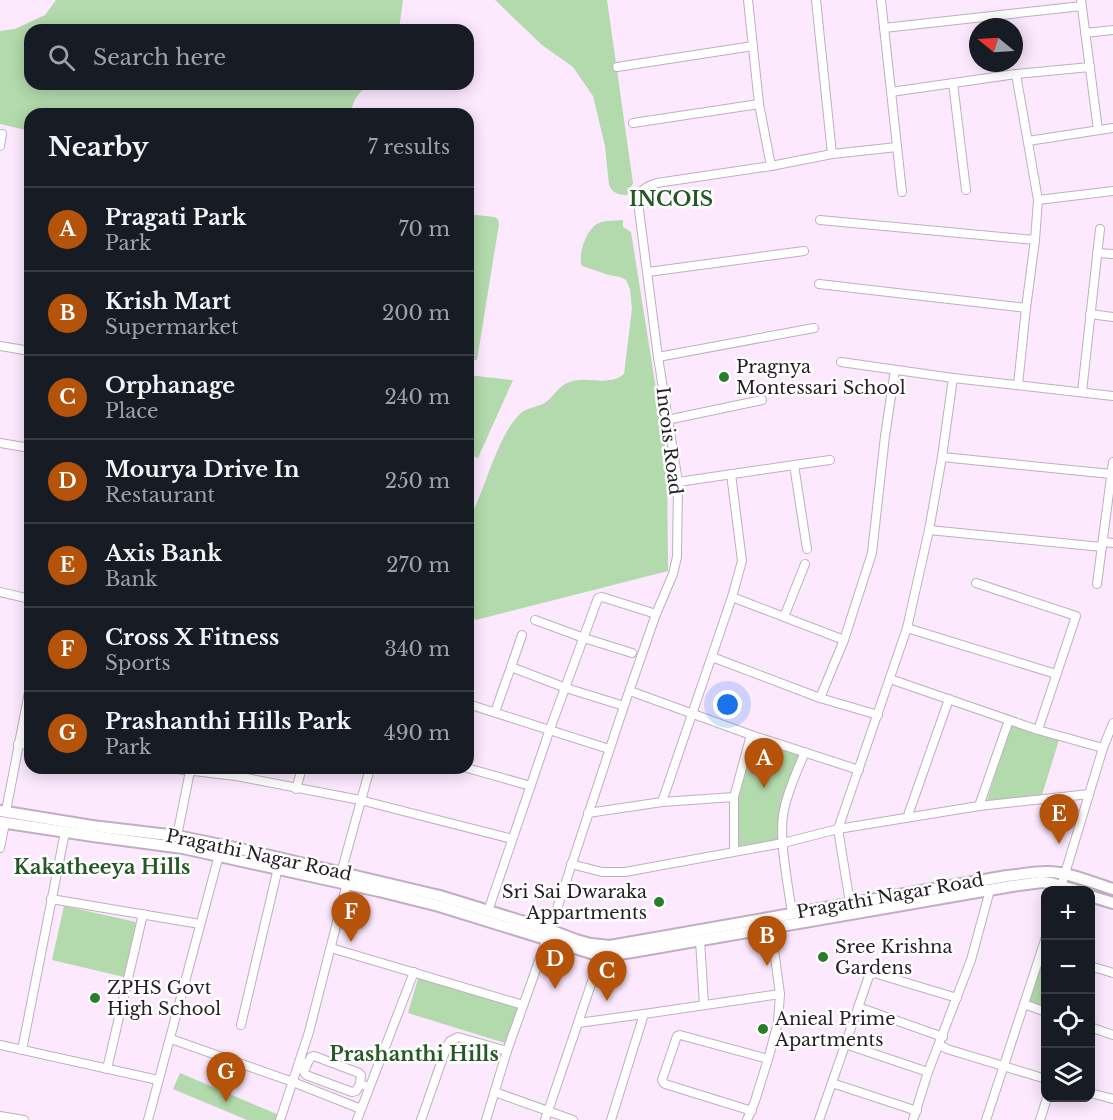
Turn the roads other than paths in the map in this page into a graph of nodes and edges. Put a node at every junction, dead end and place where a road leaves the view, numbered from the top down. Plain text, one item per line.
1 (748, 0) edge
2 (816, 0) edge
3 (881, 0) edge
4 (1081, 3) edge
5 (884, 28) junction
6 (1113, 30) edge
7 (1085, 33) junction
8 (753, 46) junction
9 (1090, 66) junction
10 (617, 67) dead end
11 (1016, 74) junction
12 (953, 83) junction
13 (891, 92) junction
14 (759, 104) junction
15 (633, 123) dead end
16 (1113, 128) edge
17 (1098, 130) junction
18 (2, 134) dead end
19 (1028, 141) junction
20 (0, 146) edge
21 (897, 147) junction
22 (832, 154) junction
23 (771, 166) junction
24 (966, 190) dead end
25 (1113, 191) edge
26 (902, 192) dead end
27 (1038, 201) junction
28 (820, 220) dead end
29 (1100, 229) dead end
30 (1035, 240) junction
31 (804, 251) dead end
32 (1097, 253) junction
33 (1113, 254) edge
34 (648, 273) junction
35 (819, 284) dead end
36 (1026, 308) junction
37 (1090, 314) junction
38 (1113, 317) edge
39 (814, 328) dead end
40 (0, 346) edge
41 (24, 350) edge
42 (658, 357) junction
43 (842, 362) dead end
44 (895, 370) junction
45 (953, 378) junction
46 (1018, 385) junction
47 (1082, 392) junction
48 (1113, 396) edge
49 (762, 400) dead end
50 (667, 420) junction
51 (0, 443) edge
52 (24, 447) edge
53 (942, 457) junction
54 (830, 460) dead end
55 (1113, 462) edge
56 (794, 465) junction
57 (731, 474) junction
58 (1111, 474) junction
59 (678, 482) junction
60 (929, 530) junction
61 (1113, 543) edge
62 (1102, 544) junction
63 (807, 549) dead end
64 (805, 564) dead end
65 (976, 583) dead end
66 (1097, 584) dead end
67 (0, 592) edge
68 (732, 597) junction
69 (24, 598) edge
70 (656, 614) junction
71 (784, 617) junction
72 (535, 620) dead end
73 (907, 628) junction
74 (522, 635) dead end
75 (584, 638) junction
76 (844, 640) junction
77 (632, 653) dead end
78 (712, 657) junction
79 (511, 667) junction
80 (1056, 674) junction
81 (890, 679) junction
82 (566, 688) junction
83 (630, 691) junction
84 (820, 698) junction
85 (949, 699) junction
86 (474, 706) edge
87 (624, 706) junction
88 (495, 712) junction
89 (693, 714) junction
90 (878, 715) junction
91 (24, 716) edge
92 (1009, 720) junction
93 (1113, 723) edge
94 (550, 729) junction
95 (1038, 730) junction
96 (751, 735) junction
97 (18, 744) junction
98 (24, 745) edge
99 (1103, 748) junction
100 (609, 749) junction
101 (805, 752) junction
102 (474, 770) edge
103 (859, 770) junction
104 (189, 774) edge
105 (244, 774) edge
106 (301, 774) edge
107 (368, 774) edge
108 (531, 786) junction
109 (296, 789) junction
110 (1089, 794) junction
111 (734, 797) junction
112 (360, 800) junction
113 (662, 802) junction
114 (979, 806) junction
115 (3, 811) edge
116 (588, 813) junction
117 (907, 818) junction
118 (3, 823) edge
119 (838, 829) junction
120 (64, 832) junction
121 (177, 836) junction
122 (512, 839) junction
123 (783, 843) junction
124 (0, 848) edge
125 (734, 851) junction
126 (219, 855) junction
127 (571, 864) junction
128 (279, 868) junction
129 (341, 873) junction
130 (1065, 874) junction
131 (347, 884) junction
132 (1056, 886) edge
133 (1061, 886) edge
134 (1113, 889) edge
135 (990, 890) junction
136 (1095, 898) edge
137 (51, 899) junction
138 (850, 903) junction
139 (1113, 903) edge
140 (488, 911) junction
141 (792, 913) junction
142 (143, 914) junction
143 (200, 924) junction
144 (771, 928) junction
145 (548, 934) junction
146 (700, 940) junction
147 (331, 948) junction
148 (601, 955) junction
149 (1041, 958) edge
150 (1095, 968) edge
151 (414, 972) junction
152 (1113, 973) edge
153 (780, 994) junction
154 (957, 998) junction
155 (1024, 1004) junction
156 (523, 1005) junction
157 (704, 1005) junction
158 (858, 1006) junction
159 (1041, 1010) edge
160 (644, 1014) junction
161 (578, 1023) junction
162 (241, 1025) dead end
163 (1095, 1029) edge
164 (1113, 1035) edge
165 (171, 1039) junction
166 (941, 1041) junction
167 (845, 1044) junction
168 (0, 1045) edge
169 (22, 1050) junction
170 (507, 1051) junction
171 (768, 1059) junction
172 (303, 1062) junction
173 (1004, 1066) junction
174 (107, 1069) junction
175 (928, 1072) junction
176 (1041, 1077) edge
177 (158, 1080) junction
178 (293, 1082) junction
179 (832, 1083) junction
180 (360, 1084) junction
181 (369, 1087) junction
182 (495, 1092) junction
183 (1095, 1094) edge
184 (1113, 1099) edge
185 (1046, 1102) edge
186 (361, 1109) junction
187 (548, 1111) junction
188 (752, 1111) junction
189 (917, 1111) junction
190 (0, 1116) edge
191 (24, 1120) edge
192 (148, 1120) edge
193 (280, 1120) edge
194 (357, 1120) edge
195 (421, 1120) edge
196 (486, 1120) edge
197 (545, 1120) edge
198 (573, 1120) edge
199 (611, 1120) edge
200 (747, 1120) edge
201 (819, 1120) edge
202 (914, 1120) edge
203 (986, 1120) edge
204 (1040, 1120) edge

1 - 8 street
2 - 22 street
3 - 5 street
4 - 5 street
4 - 7 street
5 - 13 street
6 - 7 street
7 - 9 street
8 - 10 street
8 - 14 street
9 - 11 street
9 - 17 street
11 - 12 street
11 - 19 street
12 - 13 street
12 - 24 street
13 - 21 street
14 - 15 street
14 - 23 street
16 - 17 street
17 - 19 street
18 - 20 street
19 - 27 street
21 - 22 street, Incois Road
21 - 26 street
22 - 23 street, Incois Road
23 - 34 street, Incois Road
25 - 27 street
27 - 30 street
28 - 30 street
29 - 32 street
30 - 36 street
31 - 34 street
32 - 33 street
32 - 37 street
34 - 42 street, Incois Road
35 - 36 street
36 - 46 street
37 - 38 street
37 - 47 street
39 - 42 street
40 - 41 street
42 - 50 street, Incois Road
43 - 44 street
44 - 45 street
44 - 76 street
45 - 46 street
45 - 53 street
46 - 47 street
47 - 48 street
49 - 50 street
50 - 59 street, Incois Road
51 - 52 street
53 - 58 street
53 - 60 street
54 - 56 street
55 - 58 street
56 - 57 street
56 - 63 street
57 - 59 street
57 - 68 street
58 - 62 street
59 - 70 street, Incois Road
60 - 62 street
60 - 73 street
61 - 62 street
62 - 66 street
64 - 71 street
65 - 80 street
67 - 69 street
68 - 71 street
68 - 78 street
70 - 75 street
70 - 83 street, Incois Road
71 - 76 street
72 - 75 street
73 - 80 street
73 - 81 street
74 - 79 street
75 - 77 street
75 - 82 street
76 - 84 street
78 - 84 street
78 - 89 street
79 - 82 street
79 - 88 street
80 - 95 street
81 - 85 street
81 - 90 street
82 - 87 street
82 - 94 street
83 - 87 street, Incois Road
83 - 89 street
84 - 90 street
85 - 92 street
85 - 117 street
86 - 88 street
87 - 100 street, Incois Road
88 - 94 street
89 - 96 street
89 - 113 street
90 - 103 street
91 - 97 street
92 - 95 street
92 - 114 street
93 - 99 street
94 - 100 street
94 - 108 street
95 - 99 street
96 - 101 street
96 - 111 street
97 - 98 street
97 - 115 street
99 - 110 street
100 - 116 street, Incois Road
101 - 103 street
101 - 123 street
102 - 108 street
103 - 119 street
104 - 121 street
105 - 109 street
106 - 109 street
107 - 112 street
108 - 122 street
109 - 112 street
110 - 114 street
110 - 130 street
111 - 113 street
111 - 125 street
112 - 122 street
112 - 129 street
113 - 116 street
114 - 117 street
115 - 121 main road, Pragathi Nagar Road
116 - 127 street, Incois Road
117 - 119 street
118 - 120 main road, Pragathi Nagar Road
118 - 124 street
119 - 123 street
119 - 138 street
120 - 126 main road, Pragathi Nagar Road
120 - 137 street
121 - 129 main road, Pragathi Nagar Road
122 - 140 street
123 - 125 street
123 - 141 street
125 - 127 street
126 - 128 main road, Pragathi Nagar Road
126 - 143 street
127 - 145 street, Incois Road
128 - 131 main road, Pragathi Nagar Road
128 - 162 street
129 - 140 main road, Pragathi Nagar Road
130 - 133 street
130 - 134 main road, Pragathi Nagar Road
130 - 138 main road, Pragathi Nagar Road
131 - 145 main road, Pragathi Nagar Road
131 - 147 street
132 - 135 main road, Pragathi Nagar Road
135 - 144 main road, Pragathi Nagar Road
135 - 154 street
136 - 139 main road
137 - 142 street
137 - 169 street
138 - 141 main road, Pragathi Nagar Road
140 - 145 main road, Pragathi Nagar Road
141 - 145 main road, Pragathi Nagar Road
142 - 143 street
142 - 174 street
143 - 165 street
144 - 146 main road, Pragathi Nagar Road
144 - 153 street
145 - 148 main road, Pragathi Nagar Road
145 - 156 street, Incois Road
146 - 148 main road, Pragathi Nagar Road
146 - 157 street
147 - 151 street
147 - 172 street
148 - 161 street
149 - 155 street
150 - 152 street
151 - 156 street
151 - 181 street
153 - 157 street
153 - 171 street
154 - 158 street
154 - 166 street
155 - 159 street
155 - 173 street
156 - 170 street, Incois Road
157 - 160 street
158 - 166 street
158 - 167 street
160 - 161 street
160 - 199 street
161 - 187 street
163 - 164 street
165 - 177 street
165 - 178 street
166 - 173 street
166 - 175 street
167 - 175 street
167 - 179 street
168 - 169 street
169 - 174 street
170 - 182 street, Incois Road
170 - 195 street
171 - 188 street
171 - 188 street
172 - 178 street
172 - 180 street
172 - 180 street
173 - 176 street
173 - 203 street
174 - 177 street
175 - 189 street
177 - 192 street
178 - 186 street
178 - 193 street
179 - 189 street
179 - 201 street
180 - 181 street
181 - 186 street
182 - 187 street
182 - 196 street, Incois Road
183 - 184 street
185 - 204 street
186 - 194 street
187 - 197 street
187 - 198 street
188 - 200 street
189 - 202 street
190 - 191 street

